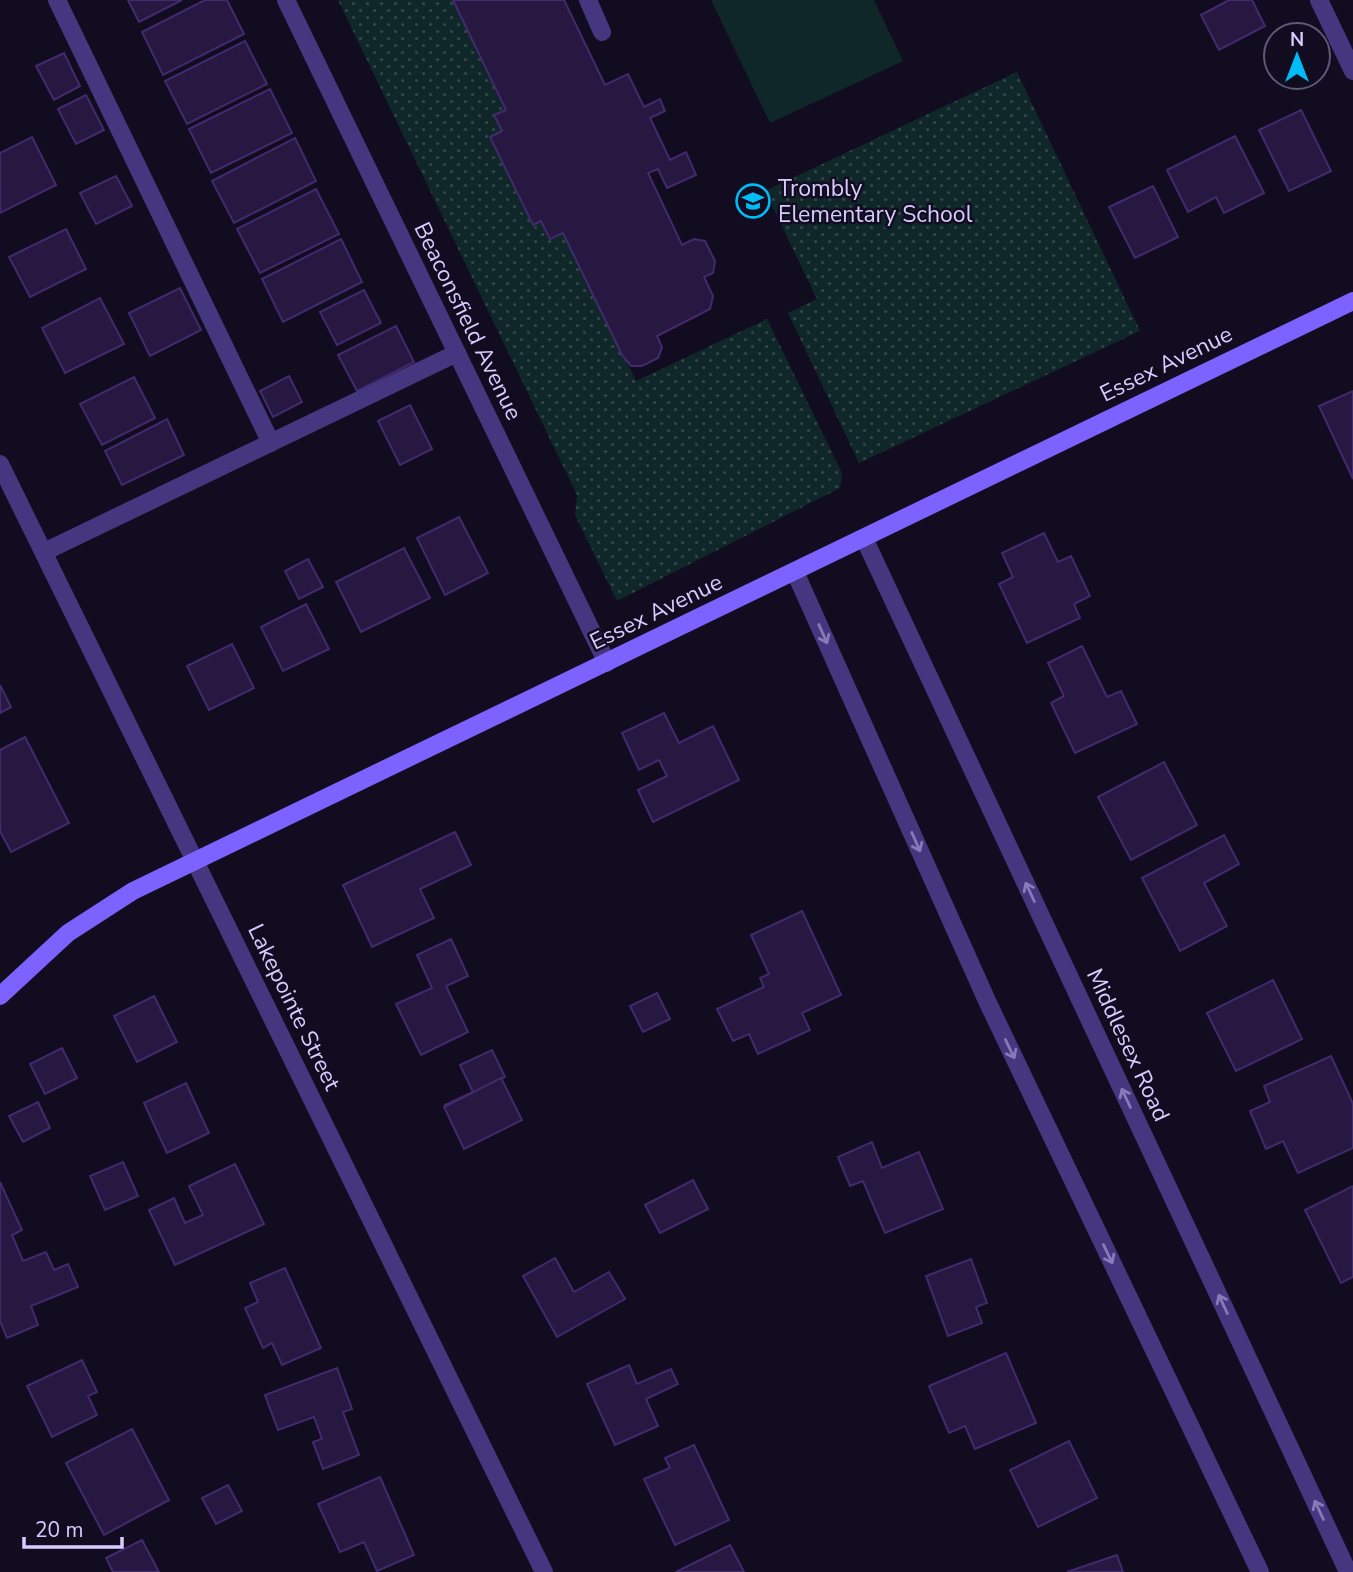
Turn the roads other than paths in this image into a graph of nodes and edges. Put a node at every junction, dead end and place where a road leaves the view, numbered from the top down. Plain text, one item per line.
1 (57, 0) edge
2 (286, 0) edge
3 (588, 0) edge
4 (1319, 0) edge
5 (602, 32) dead end
6 (1353, 71) edge
7 (1353, 301) edge
8 (457, 354) junction
9 (271, 443) junction
10 (0, 464) edge
11 (864, 538) junction
12 (44, 552) junction
13 (795, 572) junction
14 (607, 663) junction
15 (195, 861) junction
16 (0, 996) edge
17 (544, 1572) edge
18 (1260, 1572) edge
19 (1348, 1572) edge

1 - 9 street
2 - 8 street, Beaconsfield Avenue
3 - 5 street
4 - 6 street
7 - 11 street, Essex Avenue
8 - 9 street
8 - 14 street, Beaconsfield Avenue
9 - 12 street
10 - 12 street, Lakepointe Street
11 - 13 street, Essex Avenue
19 -> 11 street, Middlesex Road
12 - 15 street, Lakepointe Street
13 - 14 street, Essex Avenue
13 -> 18 street
14 - 15 street, Essex Avenue
15 - 16 street, Essex Avenue
15 - 17 street, Lakepointe Street

